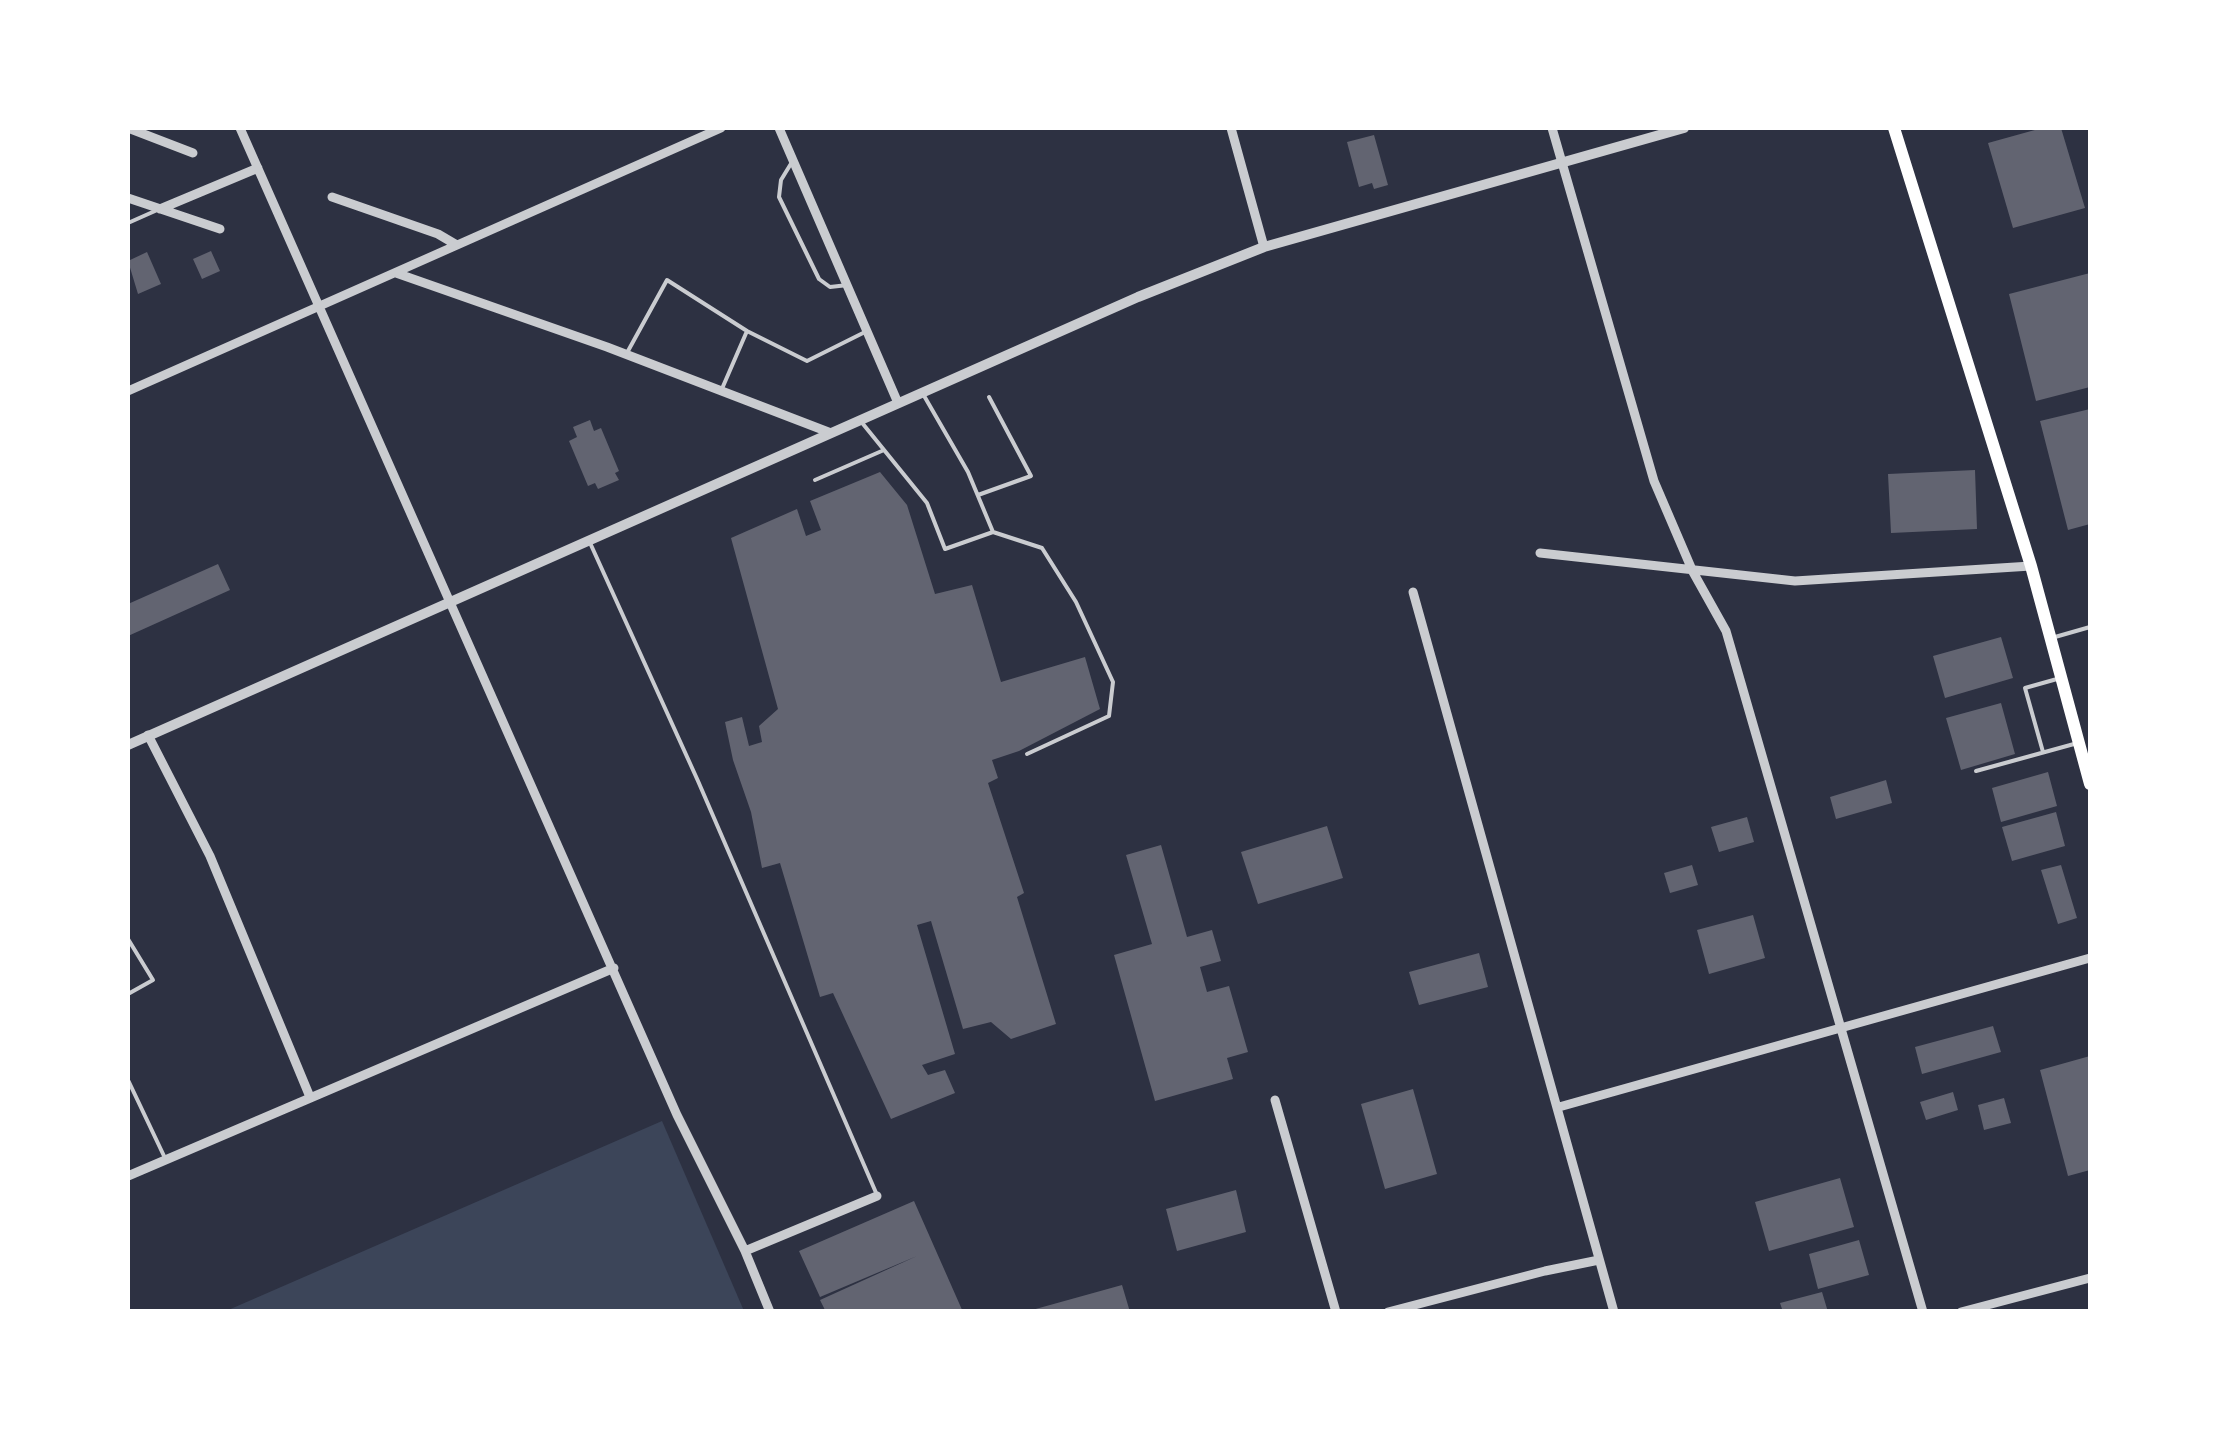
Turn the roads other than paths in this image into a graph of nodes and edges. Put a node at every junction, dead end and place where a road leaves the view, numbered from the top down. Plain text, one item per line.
1 (128, 128) edge
2 (240, 128) edge
3 (721, 128) edge
4 (779, 128) edge
5 (1231, 128) edge
6 (1552, 128) edge
7 (1684, 128) edge
8 (1894, 128) edge
9 (192, 153) dead end
10 (793, 160) junction
11 (1561, 161) junction
12 (258, 168) junction
13 (332, 197) dead end
14 (128, 198) edge
15 (160, 209) junction
16 (128, 224) edge
17 (220, 229) dead end
18 (455, 244) junction
19 (1264, 247) junction
20 (396, 272) junction
21 (848, 285) junction
22 (322, 306) junction
23 (747, 331) junction
24 (867, 331) junction
25 (626, 354) junction
26 (128, 391) edge
27 (721, 391) junction
28 (922, 392) junction
29 (990, 397) dead end
30 (898, 402) junction
31 (860, 420) junction
32 (831, 433) junction
33 (884, 450) junction
34 (815, 480) dead end
35 (978, 495) junction
36 (994, 532) junction
37 (589, 540) junction
38 (1540, 552) dead end
39 (2031, 566) junction
40 (1693, 572) junction
41 (1413, 592) dead end
42 (451, 602) junction
43 (2090, 627) edge
44 (2051, 638) junction
45 (2062, 678) junction
46 (148, 736) junction
47 (2079, 742) junction
48 (128, 744) edge
49 (2043, 752) junction
50 (1026, 754) dead end
51 (1976, 772) dead end
52 (2090, 784) edge
53 (128, 939) edge
54 (2090, 958) edge
55 (614, 968) junction
56 (128, 994) edge
57 (1842, 1028) junction
58 (128, 1080) edge
59 (310, 1097) junction
60 (1275, 1100) dead end
61 (1558, 1106) junction
62 (166, 1160) junction
63 (128, 1176) edge
64 (877, 1196) joint
65 (745, 1251) junction
66 (1599, 1260) junction
67 (2090, 1278) edge
68 (770, 1312) edge
69 (1336, 1312) edge
70 (1388, 1312) edge
71 (1614, 1312) edge
72 (1923, 1312) edge
73 (1961, 1312) edge

1 - 9 street
2 - 12 street
3 - 18 street
4 - 10 street
5 - 19 street
6 - 11 street
7 - 11 street
8 - 39 main road
10 - 21 street
10 - 21 lane
11 - 19 street
11 - 40 street
12 - 15 street
12 - 22 street
13 - 18 street
14 - 15 street
15 - 16 lane
15 - 17 street
18 - 20 street
19 - 28 street
20 - 22 street
20 - 25 street
21 - 24 street
22 - 26 street
22 - 42 street
23 - 24 lane
23 - 25 lane
23 - 27 lane
24 - 30 street
25 - 27 street
27 - 32 street
28 - 30 street
28 - 35 lane
29 - 35 lane
30 - 31 street
31 - 32 street
31 - 33 lane
32 - 37 street
33 - 34 lane
33 - 36 lane
35 - 36 lane
36 - 50 lane
37 - 42 street
37 - 64 lane
38 - 40 street
39 - 40 street
39 - 44 main road
40 - 57 street
41 - 61 street
42 - 46 street
42 - 55 street
43 - 44 lane
44 - 45 main road
45 - 47 main road
45 - 49 lane
46 - 48 street
46 - 59 street
47 - 49 lane
47 - 52 main road
49 - 51 lane
53 - 56 lane
54 - 57 street
55 - 59 street
55 - 65 street
57 - 61 street
57 - 72 street
58 - 62 lane
59 - 62 street
60 - 69 street
61 - 66 street
62 - 63 street
64 - 65 street
65 - 68 street
66 - 70 street
66 - 71 street
67 - 73 street

